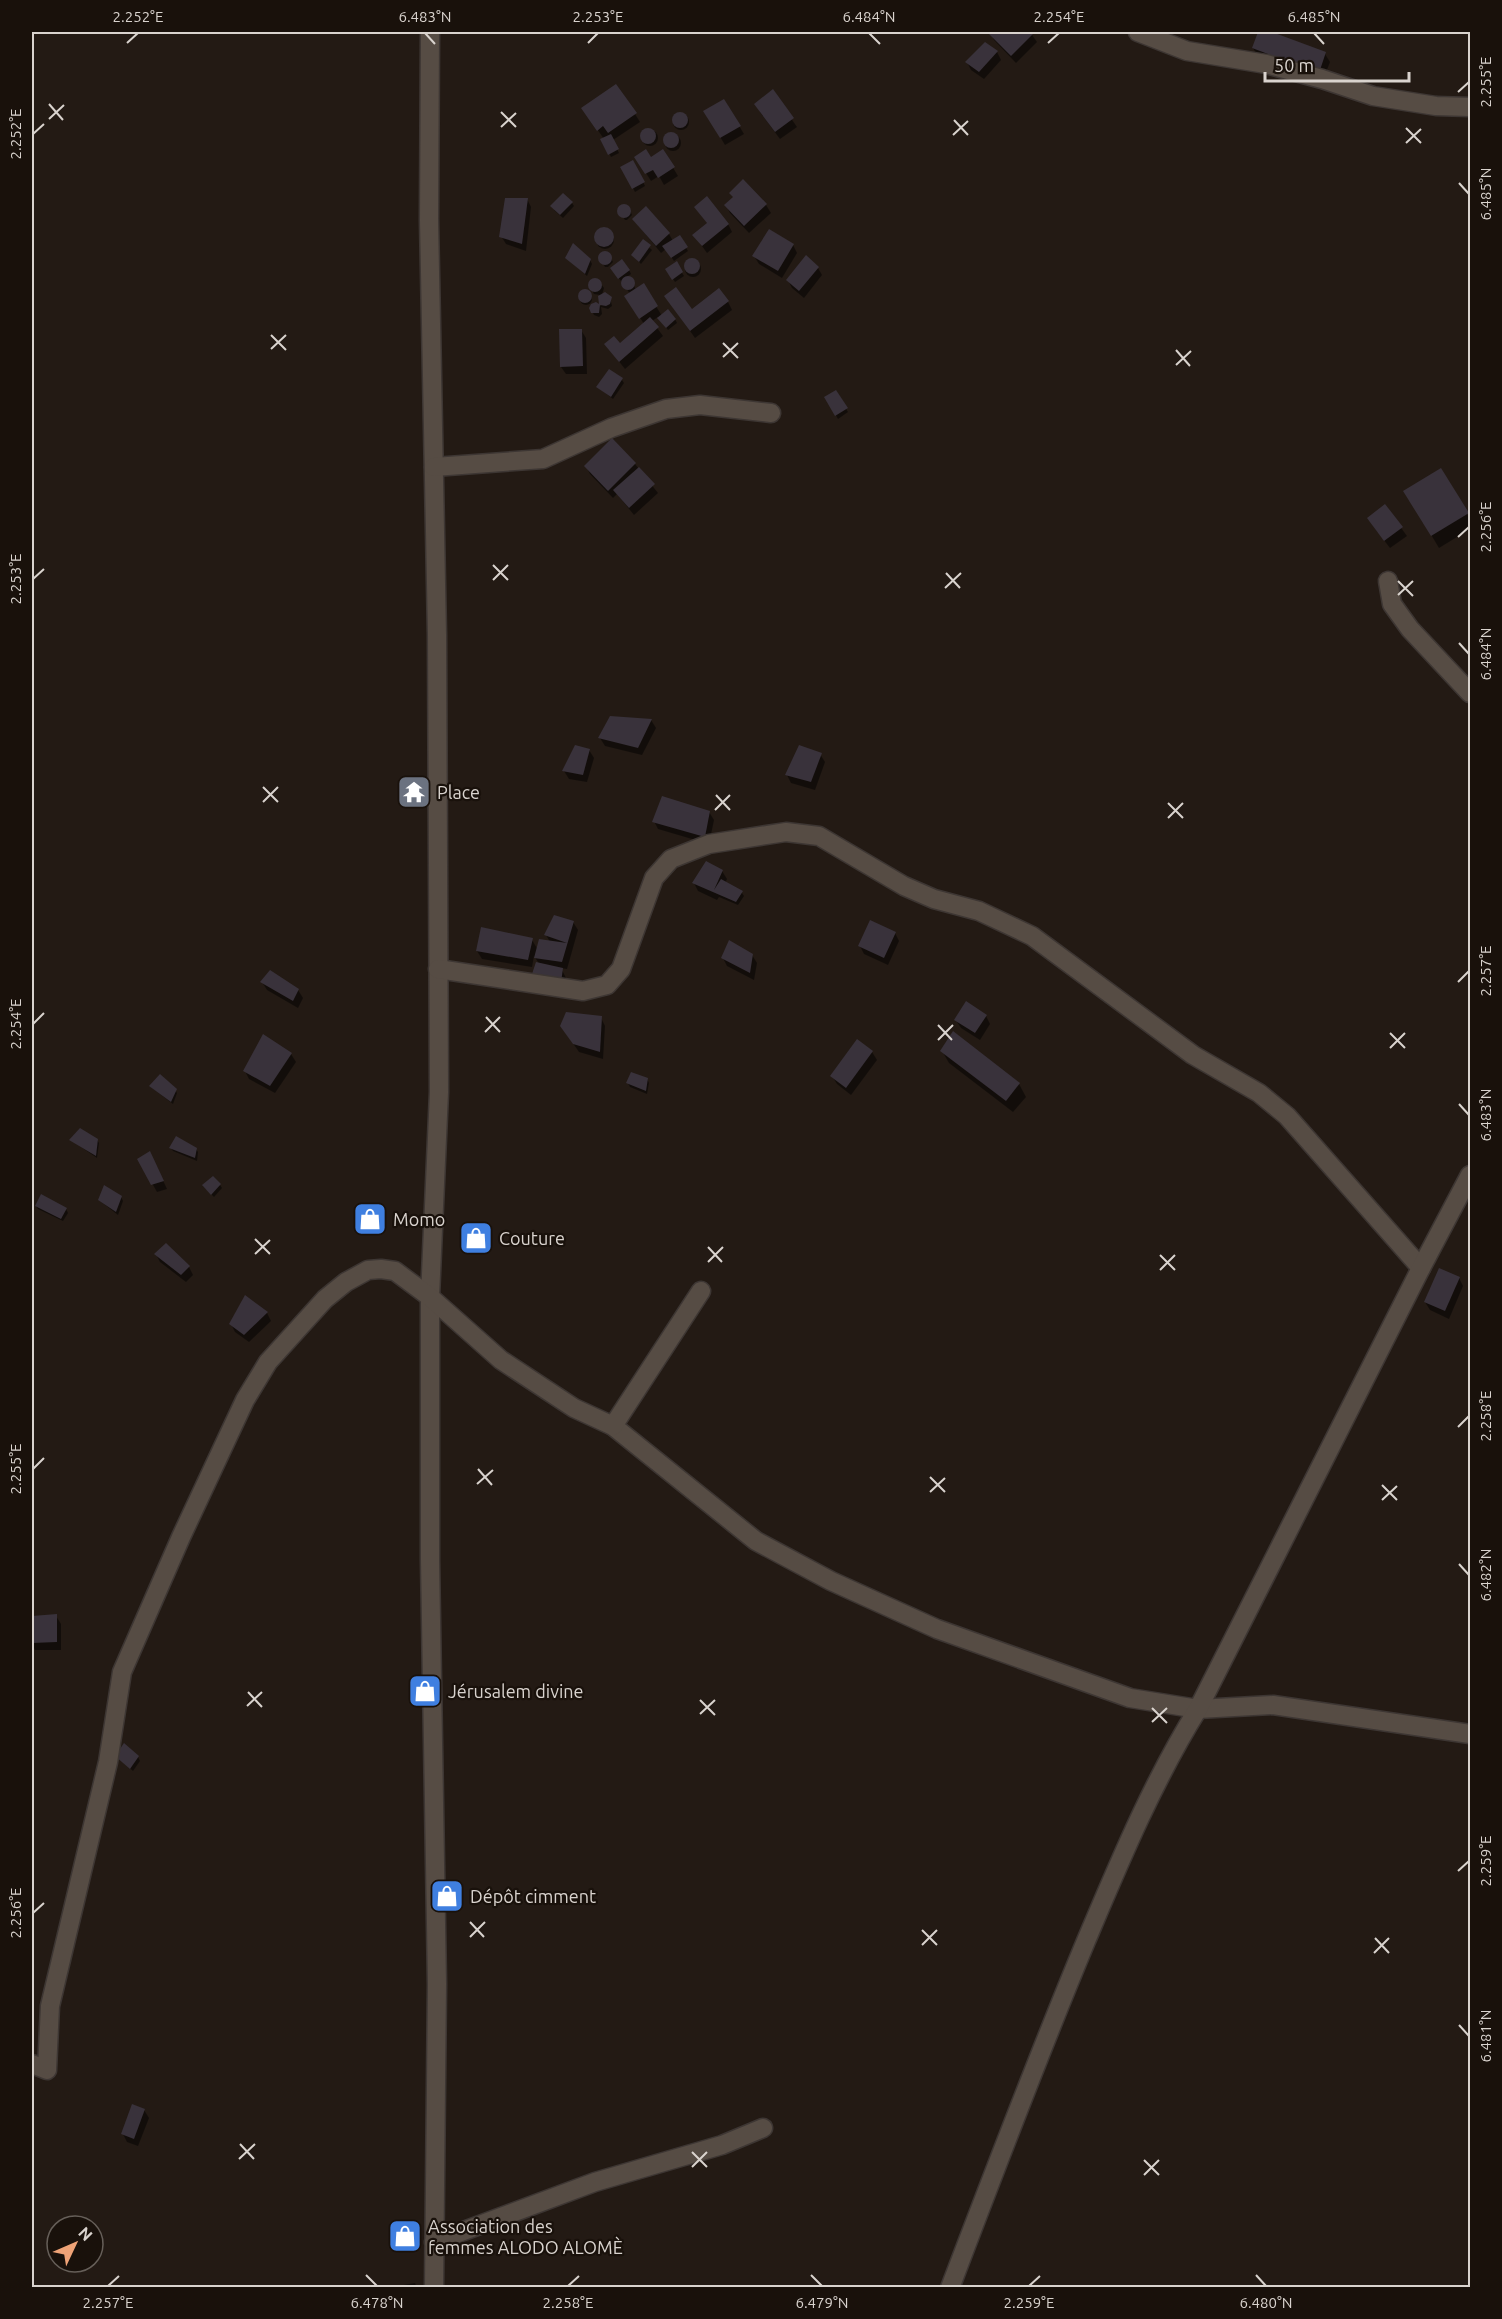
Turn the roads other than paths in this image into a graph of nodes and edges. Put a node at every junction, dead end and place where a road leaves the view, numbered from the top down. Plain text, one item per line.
1 (430, 32) edge
2 (1138, 32) edge
3 (1470, 107) edge
4 (771, 413) dead end
5 (434, 467) junction
6 (1388, 581) dead end
7 (1470, 693) edge
8 (438, 969) junction
9 (1470, 1175) edge
10 (1421, 1268) junction
11 (701, 1291) dead end
12 (430, 1297) junction
13 (613, 1426) junction
14 (1198, 1709) junction
15 (1470, 1734) edge
16 (32, 2064) edge
17 (763, 2128) dead end
18 (434, 2242) junction
19 (434, 2288) edge
20 (950, 2288) edge

1 - 5 street
2 - 3 street
4 - 5 street
5 - 8 street
6 - 7 street
8 - 10 street
8 - 12 street
9 - 10 street
10 - 14 street
11 - 13 street
12 - 13 street
12 - 16 street
12 - 18 street
13 - 14 street
14 - 15 street
14 - 20 street
17 - 18 street
18 - 19 street

